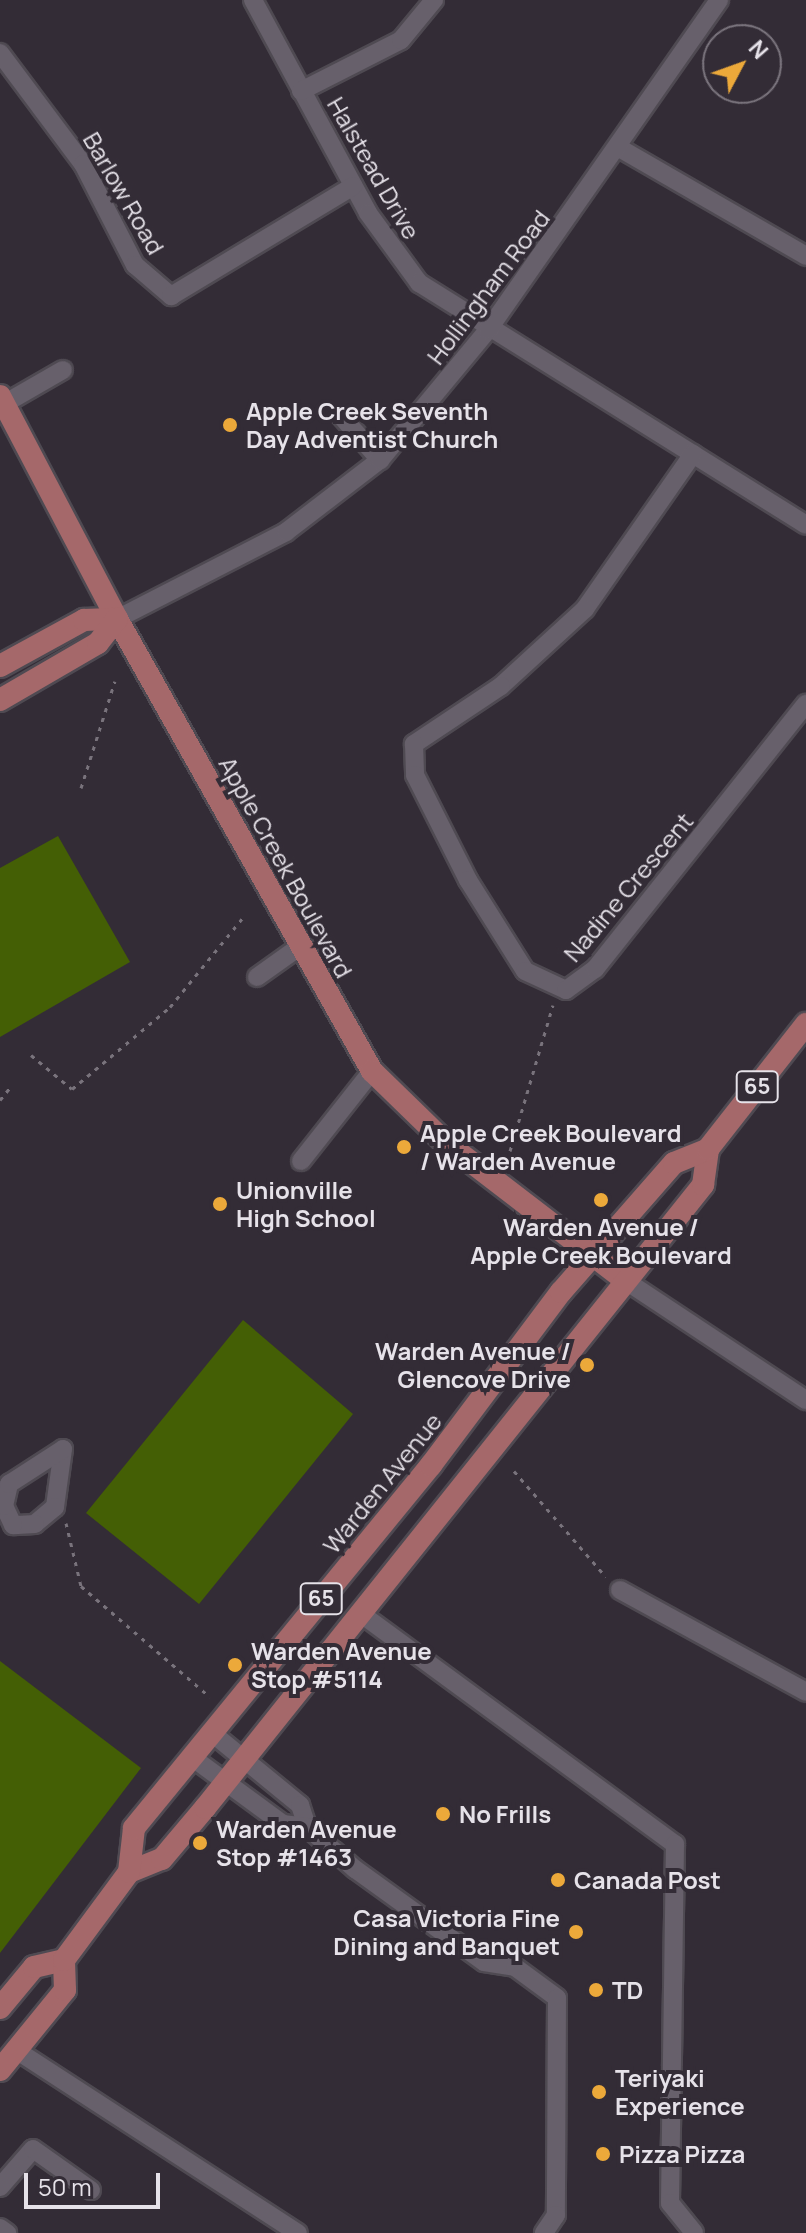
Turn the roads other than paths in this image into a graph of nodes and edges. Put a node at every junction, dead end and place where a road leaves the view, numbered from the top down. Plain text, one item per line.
1 (253, 0) edge
2 (434, 0) edge
3 (719, 0) edge
4 (0, 53) edge
5 (301, 91) junction
6 (621, 149) junction
7 (353, 186) junction
8 (806, 256) edge
9 (488, 330) junction
10 (63, 370) dead end
11 (2, 400) edge
12 (341, 416) dead end
13 (693, 454) junction
14 (380, 460) junction
15 (806, 525) edge
16 (117, 619) junction
17 (0, 666) edge
18 (0, 700) edge
19 (806, 704) edge
20 (299, 947) junction
21 (257, 977) dead end
22 (806, 1024) edge
23 (372, 1071) junction
24 (708, 1149) junction
25 (301, 1161) dead end
26 (594, 1259) junction
27 (626, 1281) junction
28 (806, 1400) edge
29 (620, 1590) road end
30 (360, 1613) junction
31 (806, 1692) edge
32 (212, 1733) junction
33 (193, 1758) junction
34 (244, 1758) junction
35 (225, 1783) junction
36 (307, 1827) junction
37 (129, 1872) junction
38 (64, 1960) junction
39 (0, 2008) edge
40 (16, 2050) junction
41 (0, 2070) edge
42 (0, 2187) edge
43 (91, 2190) dead end
44 (0, 2228) edge
45 (7, 2233) edge
46 (298, 2233) edge
47 (544, 2233) edge
48 (694, 2233) edge

1 - 5 street, Halstead Drive
2 - 5 street
3 - 6 street, Hollingham Road
4 - 7 street, Barlow Road
5 - 7 street, Halstead Drive
6 - 8 street
6 - 9 street, Hollingham Road
7 - 9 street, Halstead Drive
9 - 13 street
9 - 14 street, Hollingham Road
10 - 11 street
11 - 16 main road, Apple Creek Boulevard
12 - 14 street
13 - 15 street
13 - 19 street, Nadine Crescent
14 - 16 street, Hollingham Road
16 - 17 main road
16 - 18 main road
16 - 20 main road, Apple Creek Boulevard
20 - 21 street
20 - 23 main road, Apple Creek Boulevard
22 - 24 main road, Warden Avenue / 65
23 - 25 street
23 - 26 main road, Apple Creek Boulevard
24 - 26 main road, Warden Avenue / 65
24 - 27 main road, Warden Avenue / 65
26 - 27 main road, Apple Creek Boulevard
26 - 32 main road, Warden Avenue / 65
27 - 28 street
27 - 30 main road, Warden Avenue / 65
29 - 31 street
30 - 34 main road, Warden Avenue / 65
30 - 48 street
32 - 33 main road, Warden Avenue / 65
32 - 34 street
33 - 35 street
33 - 37 main road, Warden Avenue / 65
34 - 35 main road, Warden Avenue / 65
34 - 36 street
35 - 36 street
35 - 37 main road, Warden Avenue / 65
36 - 47 street
37 - 38 main road, Warden Avenue / 65
38 - 39 main road
38 - 40 main road, Warden Avenue / 65
40 - 41 main road, Warden Avenue / 65
40 - 46 street
42 - 43 street
44 - 45 street

